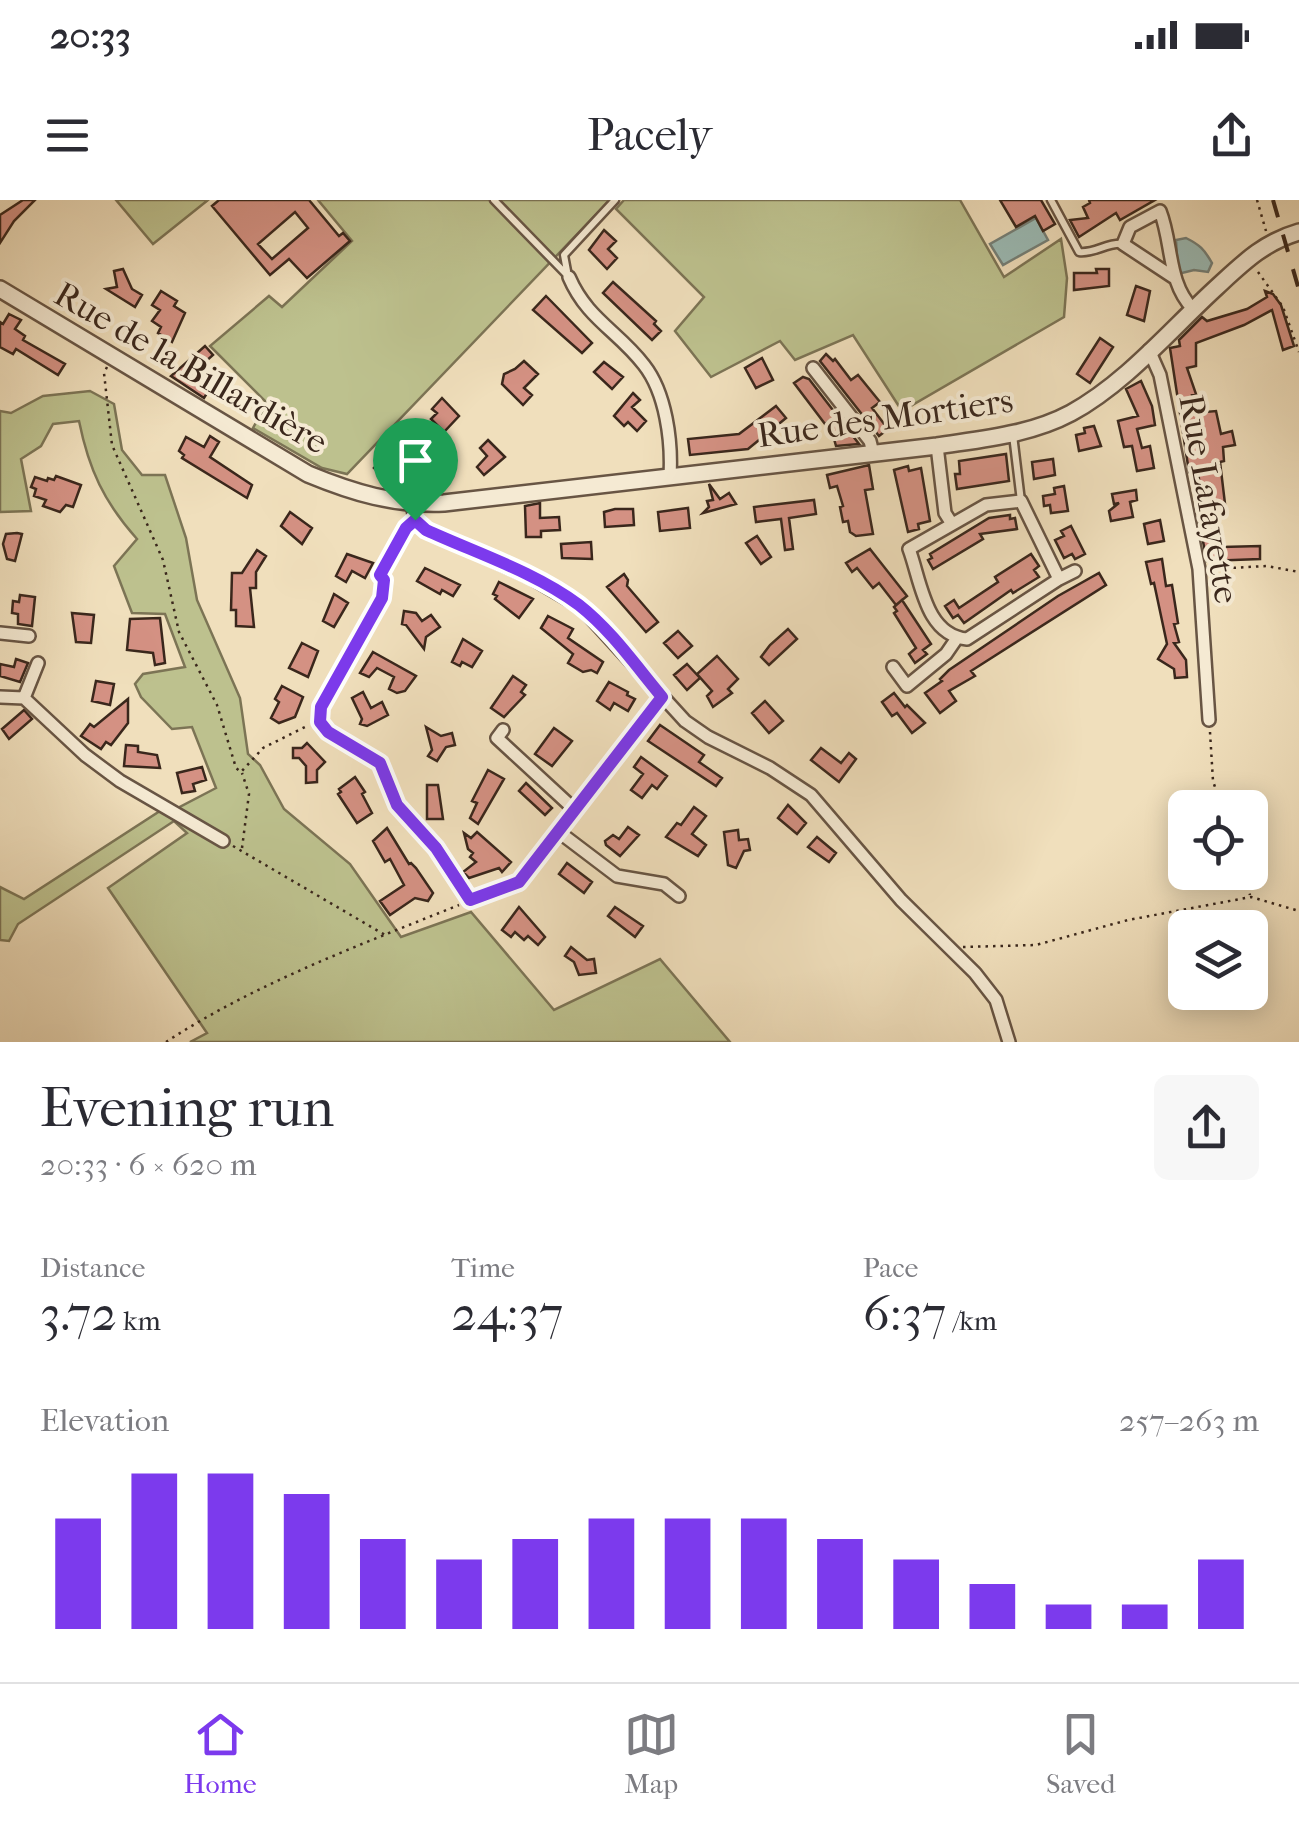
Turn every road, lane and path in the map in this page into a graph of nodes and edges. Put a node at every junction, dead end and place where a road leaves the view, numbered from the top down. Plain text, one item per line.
1 (494, 200) edge
2 (615, 200) edge
3 (1050, 200) edge
4 (1257, 200) edge
5 (1158, 206) edge
6 (1299, 232) edge
7 (1270, 242) junction
8 (1123, 244) junction
9 (1248, 258) junction
10 (569, 277) junction
11 (1173, 278) junction
12 (0, 290) edge
13 (1193, 309) junction
14 (1149, 350) junction
15 (1299, 352) edge
16 (112, 357) junction
17 (813, 368) dead end
18 (1012, 434) junction
19 (936, 446) junction
20 (873, 453) junction
21 (670, 476) junction
22 (1021, 501) junction
23 (414, 512) junction
24 (952, 524) junction
25 (1199, 569) junction
26 (1075, 572) dead end
27 (1299, 572) edge
28 (1059, 580) junction
29 (382, 598) joint
30 (0, 632) edge
31 (29, 636) dead end
32 (957, 638) junction
33 (38, 663) dead end
34 (893, 667) dead end
35 (0, 697) edge
36 (662, 697) junction
37 (24, 698) junction
38 (1209, 720) joint
39 (320, 722) junction
40 (503, 730) dead end
41 (241, 772) junction
42 (1216, 790) edge
43 (575, 810) junction
44 (559, 832) junction
45 (223, 841) joint
46 (241, 851) junction
47 (1249, 890) edge
48 (679, 896) dead end
49 (1251, 898) junction
50 (470, 900) junction
51 (1299, 910) edge
52 (385, 935) junction
53 (952, 949) junction
54 (166, 1042) edge
55 (1009, 1042) edge

1 - 10 lane
2 - 10 lane
3 - 8 lane
4 - 7 path
5 - 8 street
5 - 11 street
6 - 7 street, Rue des Mortiers
7 - 9 street, Rue des Mortiers
8 - 11 street
9 - 13 street, Rue des Mortiers
9 - 15 path
10 - 21 street
11 - 13 street
12 - 16 street, Rue de la Billardière
13 - 14 street, Rue des Mortiers
14 - 18 street, Rue des Mortiers
14 - 25 street, Rue Lafayette
16 - 23 street, Rue de la Billardière
16 - 41 path
17 - 20 street
18 - 19 street, Rue des Mortiers
18 - 22 lane
19 - 20 street, Rue des Mortiers
19 - 24 street
20 - 21 street, Rue des Mortiers
21 - 23 street, Rue des Mortiers
22 - 24 street
22 - 28 street
23 - 29 path
23 - 36 street
24 - 32 street
25 - 27 path
25 - 38 street, Rue Lafayette
26 - 28 street
28 - 32 street
29 - 39 street
30 - 31 street
32 - 34 street
33 - 37 street
35 - 37 street
36 - 43 street
36 - 53 street
37 - 45 street
38 - 42 path
39 - 41 path
39 - 50 street
40 - 43 street
41 - 46 path
43 - 44 street
44 - 48 street
44 - 50 street
45 - 46 path
46 - 52 path
47 - 49 path
49 - 51 path
49 - 53 path
50 - 52 path
52 - 54 path
53 - 55 street

